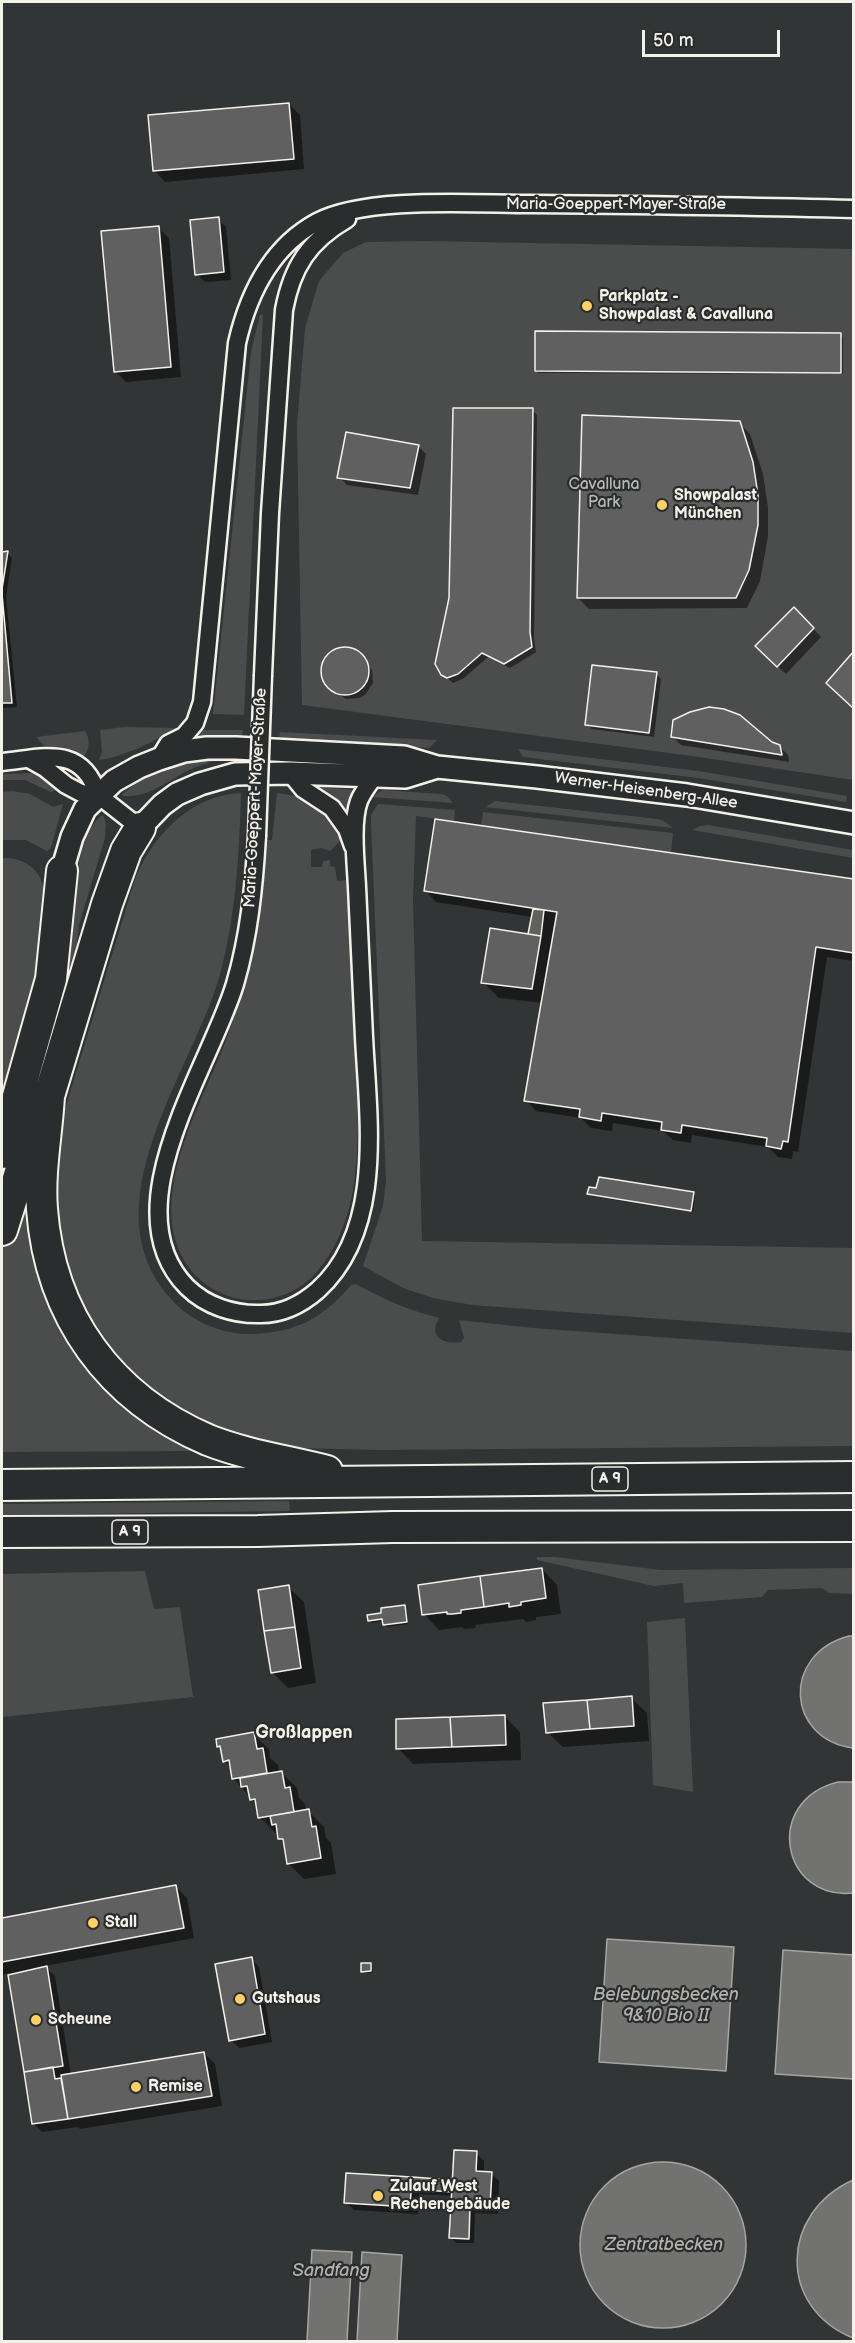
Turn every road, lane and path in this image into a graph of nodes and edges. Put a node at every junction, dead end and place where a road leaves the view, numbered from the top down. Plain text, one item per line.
1 (379, 207) junction
2 (854, 208) edge
3 (29, 759) junction
4 (159, 759) junction
5 (2, 762) edge
6 (437, 767) junction
7 (290, 773) junction
8 (374, 777) junction
9 (98, 795) junction
10 (854, 823) edge
11 (140, 828) junction
12 (355, 852) junction
13 (62, 871) joint
14 (49, 1096) junction
15 (2, 1149) edge
16 (2, 1230) edge
17 (854, 1477) edge
18 (367, 1481) junction
19 (2, 1485) edge
20 (854, 1526) edge
21 (2, 1532) edge

1 - 2 street, Maria-Goeppert-Mayer-Straße
1 - 4 street, Maria-Goeppert-Mayer-Straße
1 - 12 street, Maria-Goeppert-Mayer-Straße, bridge
3 - 5 street
3 - 9 street
3 - 9 street
4 - 6 street, Werner-Heisenberg-Allee
4 - 9 street, Werner-Heisenberg-Allee
6 - 8 street, Werner-Heisenberg-Allee
6 - 10 street, Werner-Heisenberg-Allee
7 - 8 street, Werner-Heisenberg-Allee
7 - 11 street, Werner-Heisenberg-Allee
7 - 12 street, Maria-Goeppert-Mayer-Straße
8 - 12 street, Maria-Goeppert-Mayer-Straße
9 - 11 street
9 - 13 street, Werner-Heisenberg-Allee
11 - 14 highway
13 - 15 highway
14 - 16 highway
14 - 18 highway
17 - 18 highway, A 9
18 - 19 highway, A 9
20 - 21 highway, A 9

